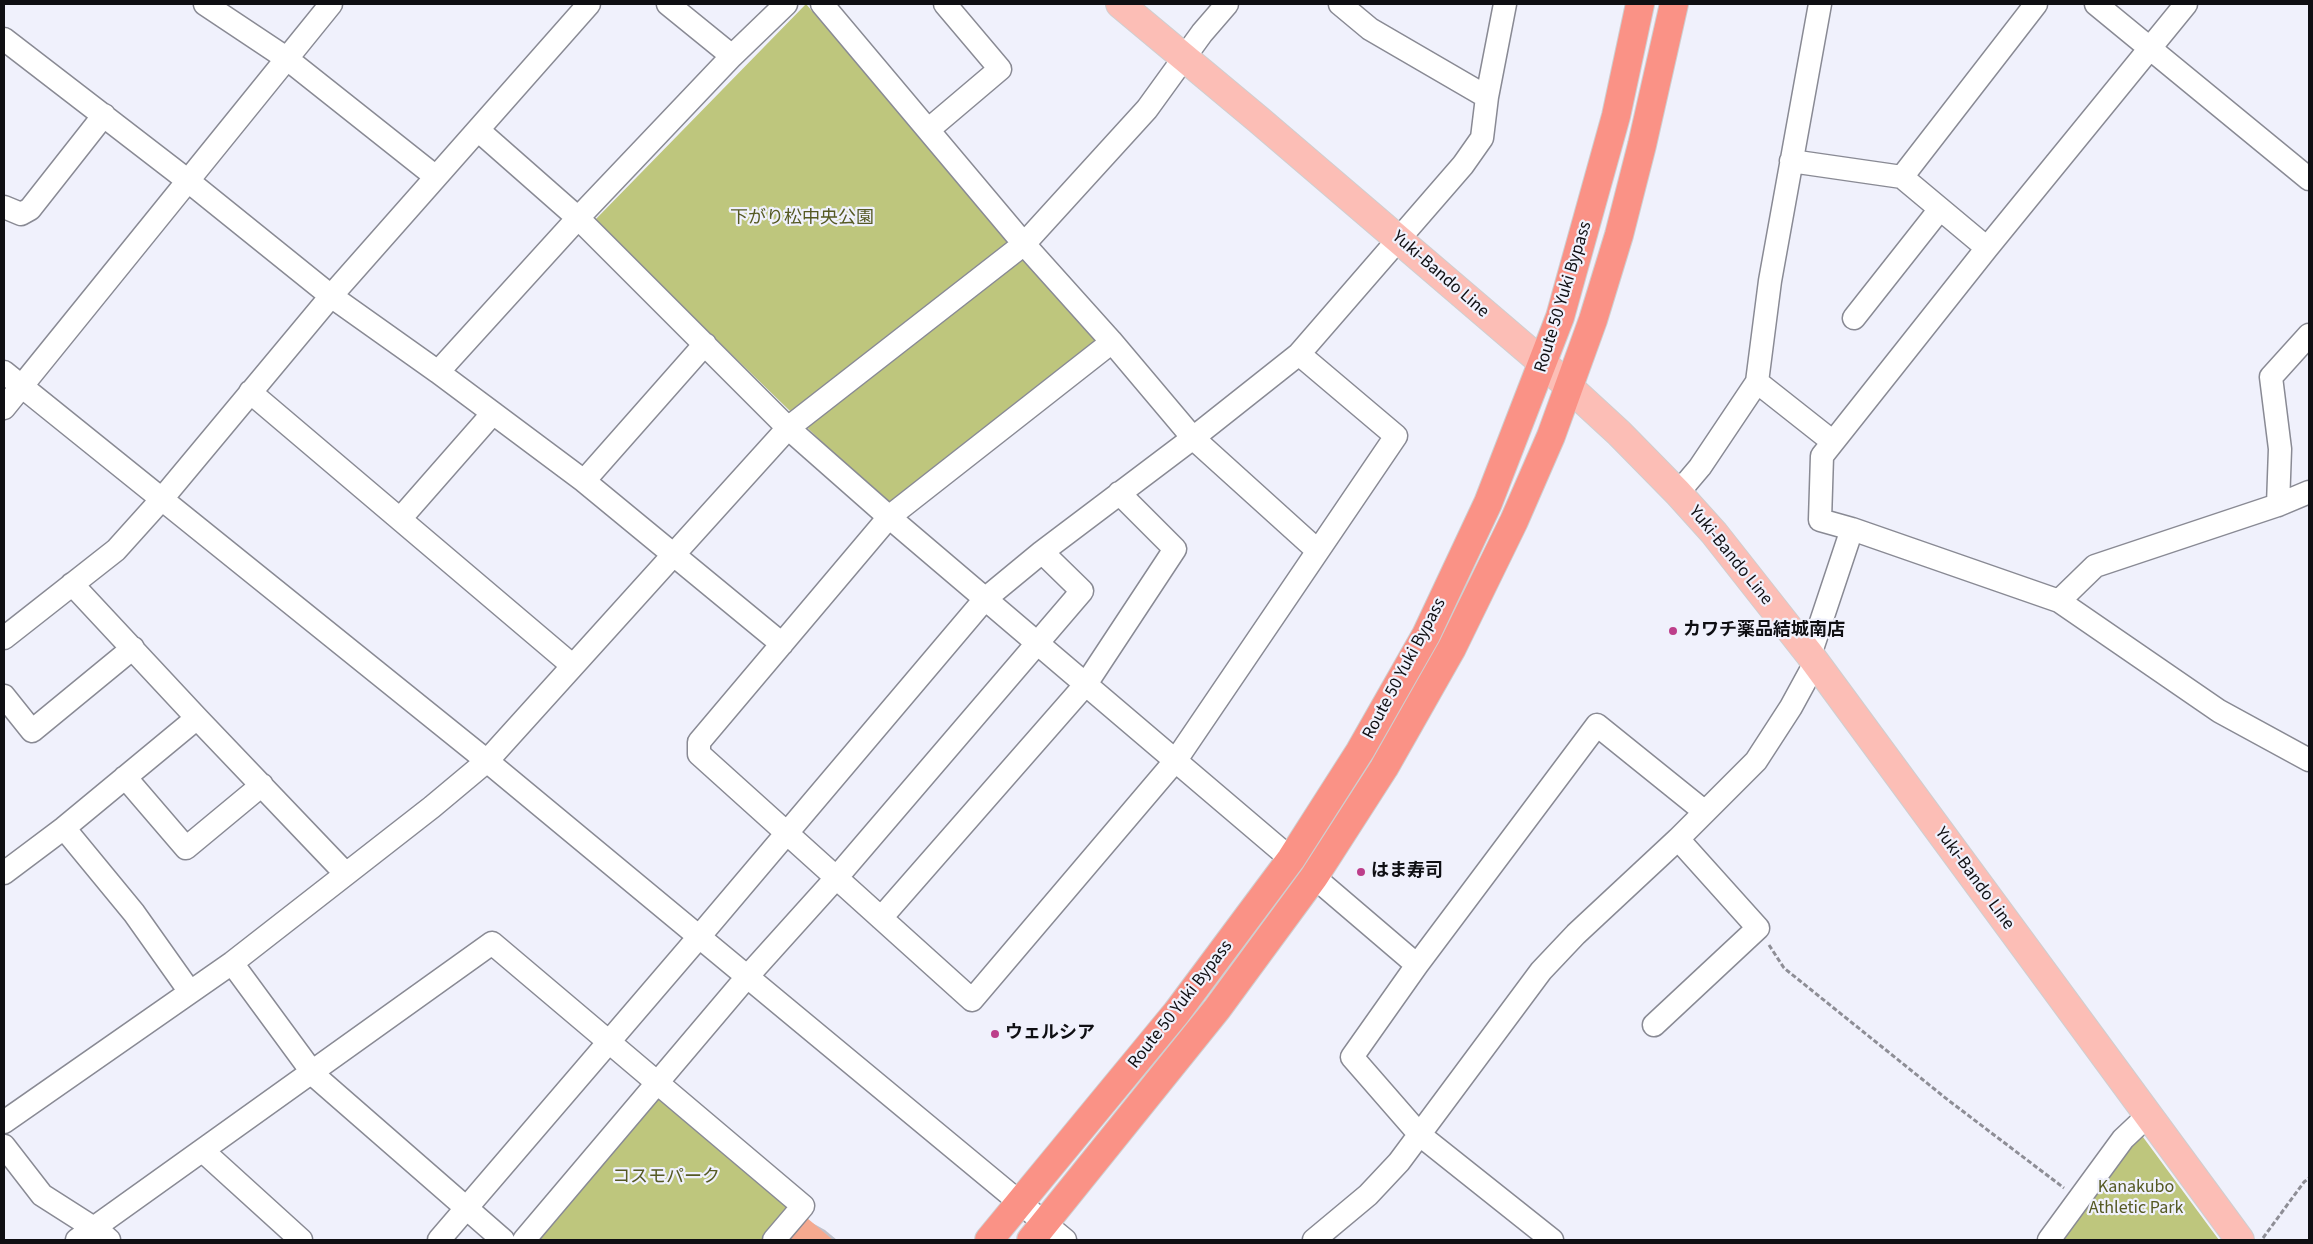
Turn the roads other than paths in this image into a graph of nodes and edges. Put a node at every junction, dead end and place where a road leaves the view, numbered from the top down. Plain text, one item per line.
1 (206, 4) edge
2 (330, 4) edge
3 (589, 4) edge
4 (668, 4) edge
5 (786, 4) edge
6 (822, 4) edge
7 (945, 4) edge
8 (1120, 4) edge
9 (1227, 4) edge
10 (1340, 4) edge
11 (1504, 4) edge
12 (1640, 4) edge
13 (1674, 4) edge
14 (1820, 4) edge
15 (2036, 4) edge
16 (2096, 4) edge
17 (2186, 4) edge
18 (4, 39) edge
19 (2149, 48) junction
20 (732, 56) junction
21 (1186, 57) junction
22 (286, 58) junction
23 (1487, 97) junction
24 (104, 115) junction
25 (478, 130) junction
26 (928, 130) junction
27 (1791, 161) junction
28 (436, 177) junction
29 (1902, 177) junction
30 (2309, 178) edge
31 (187, 180) junction
32 (4, 207) edge
33 (1940, 209) junction
34 (578, 218) junction
35 (1398, 239) junction
36 (1024, 244) junction
37 (1987, 248) junction
38 (331, 296) junction
39 (1854, 318) dead end
40 (2309, 334) edge
41 (1112, 342) junction
42 (705, 344) junction
43 (1298, 354) junction
44 (1544, 364) junction
45 (4, 372) edge
46 (438, 372) junction
47 (1756, 382) junction
48 (21, 386) junction
49 (1570, 387) junction
50 (250, 392) junction
51 (4, 408) edge
52 (493, 413) junction
53 (788, 428) junction
54 (1193, 438) junction
55 (1833, 442) junction
56 (584, 481) junction
57 (2309, 492) edge
58 (1119, 493) junction
59 (1678, 493) junction
60 (161, 500) junction
61 (2278, 505) junction
62 (890, 517) junction
63 (400, 519) junction
64 (1852, 529) junction
65 (1318, 551) junction
66 (1042, 552) junction
67 (674, 555) junction
68 (72, 584) junction
69 (985, 599) junction
70 (2059, 601) junction
71 (4, 638) edge
72 (1037, 642) junction
73 (782, 644) junction
74 (133, 648) junction
75 (1813, 659) junction
76 (573, 666) junction
77 (1086, 684) junction
78 (4, 696) edge
79 (196, 718) junction
80 (1176, 760) junction
81 (2309, 760) edge
82 (487, 761) junction
83 (125, 777) junction
84 (262, 785) junction
85 (1705, 812) junction
86 (64, 828) junction
87 (788, 833) junction
88 (1678, 839) junction
89 (1291, 859) junction
90 (4, 873) edge
91 (346, 874) junction
92 (837, 877) junction
93 (1314, 877) junction
94 (881, 918) junction
95 (698, 938) junction
96 (232, 963) junction
97 (1417, 965) junction
98 (746, 978) junction
99 (190, 992) junction
100 (1654, 1025) dead end
101 (609, 1041) junction
102 (313, 1073) junction
103 (658, 1083) junction
104 (2151, 1119) junction
105 (4, 1122) edge
106 (1420, 1135) junction
107 (4, 1146) edge
108 (203, 1151) junction
109 (1020, 1203) junction
110 (467, 1208) junction
111 (1047, 1235) edge
112 (93, 1236) edge
113 (301, 1240) edge
114 (439, 1240) edge
115 (503, 1240) edge
116 (524, 1240) edge
117 (774, 1240) edge
118 (989, 1240) edge
119 (1314, 1240) edge
120 (1552, 1240) edge
121 (2049, 1240) edge
122 (2240, 1240) edge

1 - 22 street
2 - 22 street
3 - 25 street
4 - 20 street
5 - 20 street
6 - 26 street
7 - 26 street
8 - 21 main road, Yuki-Bando Line
9 - 21 street
10 - 23 street
11 - 23 street
12 - 44 highway, Route 50 Yuki Bypass
13 - 49 highway, Route 50 Yuki Bypass
14 - 27 street
15 - 29 street
16 - 19 street
17 - 19 street
18 - 24 street
19 - 30 street
19 - 37 street
20 - 34 street
21 - 35 main road, Yuki-Bando Line
21 - 36 street
22 - 28 street
22 - 31 street
23 - 35 street
24 - 31 street
24 - 32 street
25 - 28 street
25 - 34 street
26 - 36 street
27 - 29 street
27 - 47 street
28 - 38 street
29 - 33 street
31 - 38 street
31 - 48 street
33 - 37 street
33 - 39 street
34 - 42 street
34 - 46 street
35 - 43 street
35 - 44 main road, Yuki-Bando Line
36 - 41 street
36 - 53 street
37 - 55 street
38 - 46 street
38 - 50 street
40 - 61 street
41 - 54 street
41 - 62 street
42 - 53 street
42 - 56 street
43 - 54 street
43 - 65 street
44 - 49 main road, Yuki-Bando Line
44 - 89 highway, Route 50 Yuki Bypass
45 - 48 street
46 - 52 street
47 - 55 street
47 - 59 street
48 - 51 street
48 - 60 street
49 - 59 main road, Yuki-Bando Line
49 - 93 highway, Route 50 Yuki Bypass
50 - 60 street
50 - 63 street
52 - 56 street
52 - 63 street
53 - 62 street
53 - 67 street
54 - 58 street
54 - 65 street
55 - 64 street
56 - 67 street
57 - 61 street
58 - 66 street
58 - 77 street
59 - 75 main road, Yuki-Bando Line
60 - 68 street
60 - 82 street
61 - 70 street
62 - 69 street
62 - 73 street
63 - 76 street
64 - 70 street
64 - 75 street
65 - 80 street
66 - 69 street
66 - 72 street
67 - 73 street
67 - 76 street
68 - 71 street
68 - 74 street
69 - 72 street
69 - 87 street
70 - 81 street
72 - 77 street
72 - 92 street
73 - 87 street
74 - 78 street
74 - 79 street
75 - 85 street
75 - 104 main road, Yuki-Bando Line
76 - 82 street
77 - 80 street
77 - 94 street
79 - 83 street
79 - 84 street
80 - 89 street
80 - 94 street
82 - 91 street
82 - 95 street
83 - 84 street
83 - 86 street
84 - 91 street
85 - 88 street
85 - 97 street
86 - 90 street
86 - 99 street
87 - 92 street
87 - 95 street
88 - 100 street
88 - 106 street
89 - 109 highway, Route 50 Yuki Bypass
91 - 96 street
92 - 94 street
92 - 98 street
93 - 97 street
93 - 111 highway, Route 50 Yuki Bypass
95 - 98 street
95 - 101 street
96 - 99 street
96 - 102 street
97 - 106 street
98 - 103 street
98 - 109 street
99 - 105 street
101 - 102 street
101 - 103 street
101 - 110 street
102 - 108 street
102 - 110 street
103 - 116 street
103 - 117 street
104 - 121 street
104 - 122 main road, Yuki-Bando Line
106 - 119 street
106 - 120 street
107 - 112 street
108 - 112 street
108 - 113 street
109 - 111 street
109 - 118 highway, Route 50 Yuki Bypass
110 - 114 street
110 - 115 street

